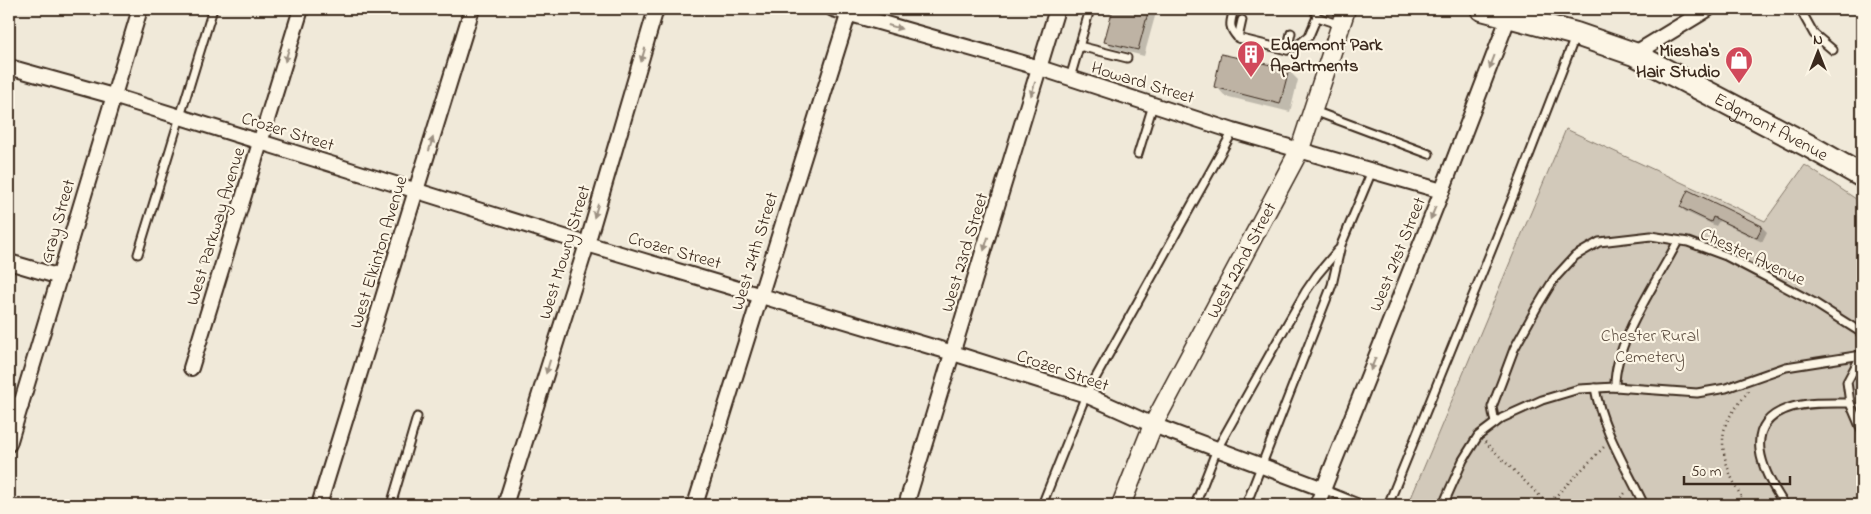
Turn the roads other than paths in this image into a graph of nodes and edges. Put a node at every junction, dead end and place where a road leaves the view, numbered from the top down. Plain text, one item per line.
1 (140, 9) edge
2 (213, 9) edge
3 (301, 9) edge
4 (472, 9) edge
5 (656, 9) edge
6 (833, 9) edge
7 (1057, 9) edge
8 (1090, 9) edge
9 (1234, 9) edge
10 (1314, 9) edge
11 (1482, 9) edge
12 (1708, 9) edge
13 (1800, 9) edge
14 (849, 11) edge
15 (1509, 16) junction
16 (1317, 17) junction
17 (1343, 17) edge
18 (1242, 20) dead end
19 (1290, 33) dead end
20 (1576, 34) junction
21 (1238, 38) junction
22 (1079, 46) junction
23 (1287, 50) junction
24 (1833, 50) dead end
25 (1634, 54) junction
26 (1127, 58) dead end
27 (9, 67) edge
28 (1040, 68) junction
29 (1070, 79) junction
30 (113, 96) junction
31 (1153, 105) junction
32 (1313, 110) junction
33 (179, 117) junction
34 (1233, 131) junction
35 (261, 142) junction
36 (1300, 149) junction
37 (1138, 154) dead end
38 (1429, 154) dead end
39 (1372, 171) junction
40 (1862, 176) edge
41 (1442, 190) junction
42 (416, 191) junction
43 (1678, 241) junction
44 (587, 244) junction
45 (1341, 245) junction
46 (138, 254) dead end
47 (9, 262) edge
48 (60, 277) junction
49 (760, 295) junction
50 (1862, 333) edge
51 (953, 353) junction
52 (1862, 356) edge
53 (191, 368) dead end
54 (1615, 387) junction
55 (1595, 388) junction
56 (1086, 395) junction
57 (1850, 403) junction
58 (15, 404) edge
59 (417, 417) dead end
60 (1495, 423) junction
61 (1154, 425) junction
62 (1862, 431) edge
63 (9, 444) edge
64 (1217, 449) junction
65 (1262, 466) junction
66 (1323, 489) junction
67 (319, 505) edge
68 (391, 505) edge
69 (505, 505) edge
70 (695, 505) edge
71 (906, 505) edge
72 (1042, 505) edge
73 (1121, 505) edge
74 (1195, 505) edge
75 (1246, 505) edge
76 (1317, 505) edge
77 (1363, 505) edge
78 (1388, 505) edge
79 (1443, 505) edge
80 (1644, 505) edge
81 (1785, 505) edge

1 - 30 street, Gray Street
2 - 33 lane
3 -> 35 street, West Parkway Avenue
42 -> 4 street, West Elkinton Avenue
5 -> 44 street, West Mowry Street
6 - 14 street, Howard Street
7 - 28 street, West 23rd Street
8 - 22 lane
9 - 21 lane
10 - 16 lane
11 - 15 main road, Edgmont Avenue
12 - 25 street
13 - 24 lane
14 -> 28 street, Howard Street
14 - 49 street, West 24th Street
15 - 20 main road, Edgmont Avenue
15 -> 41 street, West 21st Street
16 - 17 lane
16 - 23 lane
17 - 32 street, West 22nd Street
18 - 21 lane
19 - 23 lane
20 - 25 main road, Edgmont Avenue
20 - 78 lane
21 - 23 lane
22 - 26 lane
22 - 29 lane
25 - 40 main road, Edgmont Avenue
27 - 30 street, Crozer Street
28 - 29 street, Howard Street
28 -> 51 street, West 23rd Street
29 - 31 street, Howard Street
30 - 33 street, Crozer Street
30 - 48 street, Gray Street
31 - 34 street, Howard Street
31 - 37 lane
32 - 36 street, West 22nd Street
32 - 38 lane
33 - 35 street, Crozer Street
33 - 46 lane
34 - 36 street, Howard Street
34 - 56 lane
35 - 42 street, Crozer Street
35 - 53 street, West Parkway Avenue
36 - 39 street, Howard Street
36 - 61 street, West 22nd Street
39 - 41 street, Howard Street
39 - 45 lane
41 -> 66 street, West 21st Street
42 - 44 street, Crozer Street
42 - 67 street, West Elkinton Avenue
43 - 50 lane, Chester Avenue
43 - 54 lane
43 - 60 lane, Chester Avenue
44 - 49 street, Crozer Street
44 -> 69 street, West Mowry Street
45 - 64 lane
45 - 65 lane
47 - 48 street
48 - 58 street, Gray Street
49 - 51 street, Crozer Street
49 - 70 street, West 24th Street
51 - 56 street, Crozer Street
51 - 71 street, West 23rd Street
52 - 54 lane
52 - 57 lane
54 - 55 lane
55 - 60 lane
55 - 80 lane
56 - 61 street, Crozer Street
56 - 72 lane
57 - 62 lane
57 - 81 lane
58 - 63 street, Gray Street
59 - 68 lane
60 - 79 lane
61 - 64 street, Crozer Street
61 - 73 street, West 22nd Street
64 - 65 street, Crozer Street
64 - 74 lane
65 - 66 street, Crozer Street
65 - 75 lane
66 - 76 street, West 21st Street
66 - 77 lane

